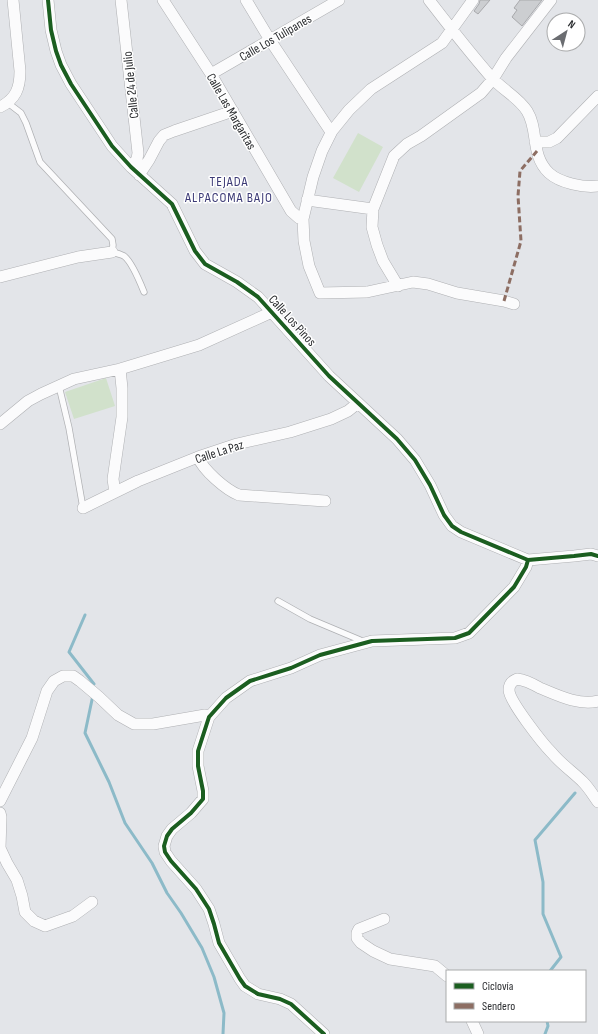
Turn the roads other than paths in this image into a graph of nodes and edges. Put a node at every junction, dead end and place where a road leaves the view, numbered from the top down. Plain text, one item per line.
1 (13, 0) edge
2 (48, 0) edge
3 (121, 0) edge
4 (163, 0) edge
5 (246, 0) edge
6 (339, 0) edge
7 (429, 0) edge
8 (473, 0) edge
9 (551, 0) edge
10 (452, 30) junction
11 (270, 40) junction
12 (211, 74) junction
13 (493, 79) junction
14 (598, 96) edge
15 (4, 105) edge
16 (233, 111) junction
17 (332, 131) junction
18 (535, 142) junction
19 (135, 171) junction
20 (598, 186) edge
21 (307, 200) junction
22 (374, 209) junction
23 (303, 219) junction
24 (112, 252) junction
25 (0, 277) edge
26 (398, 286) junction
27 (144, 292) dead end
28 (514, 304) dead end
29 (272, 312) junction
30 (120, 368) junction
31 (59, 386) junction
32 (358, 403) junction
33 (0, 424) edge
34 (198, 457) junction
35 (115, 492) junction
36 (325, 501) dead end
37 (83, 508) joint
38 (598, 556) edge
39 (528, 560) junction
40 (278, 601) dead end
41 (362, 644) junction
42 (598, 702) edge
43 (209, 717) junction
44 (0, 801) edge
45 (598, 802) edge
46 (0, 813) edge
47 (92, 902) dead end
48 (384, 919) dead end
49 (446, 975) edge
50 (472, 1022) edge
51 (324, 1034) edge
52 (478, 1034) edge

1 - 15 street
2 - 19 street, Calle Los Pinos
3 - 19 street, Calle 24 de Julio
4 - 12 street, Calle Las Margaritas
5 - 11 street
6 - 11 street, Calle Los Tulipanes
7 - 10 street
8 - 10 street
9 - 13 street
10 - 13 street
10 - 17 street
11 - 12 street, Calle Los Tulipanes
11 - 17 street
12 - 16 street, Calle Las Margaritas
13 - 18 street
13 - 22 street
14 - 18 street
15 - 24 lane
16 - 19 street
16 - 23 street, Calle Las Margaritas
17 - 21 street
18 - 20 street
19 - 29 street, Calle Los Pinos
21 - 22 street
21 - 23 street
22 - 26 street
23 - 26 street
24 - 25 street
24 - 27 lane
26 - 28 street
29 - 30 street
29 - 32 street, Calle Los Pinos
30 - 31 street
30 - 35 street
31 - 33 street
31 - 37 lane
32 - 34 street, Calle La Paz
32 - 39 street, Calle Los Pinos
34 - 35 street, Calle La Paz
34 - 36 street
35 - 37 street, Calle La Paz
38 - 39 street
39 - 41 street
40 - 41 lane
41 - 43 street
42 - 45 street
43 - 44 street
43 - 51 street
46 - 47 street
48 - 49 street
50 - 52 street

